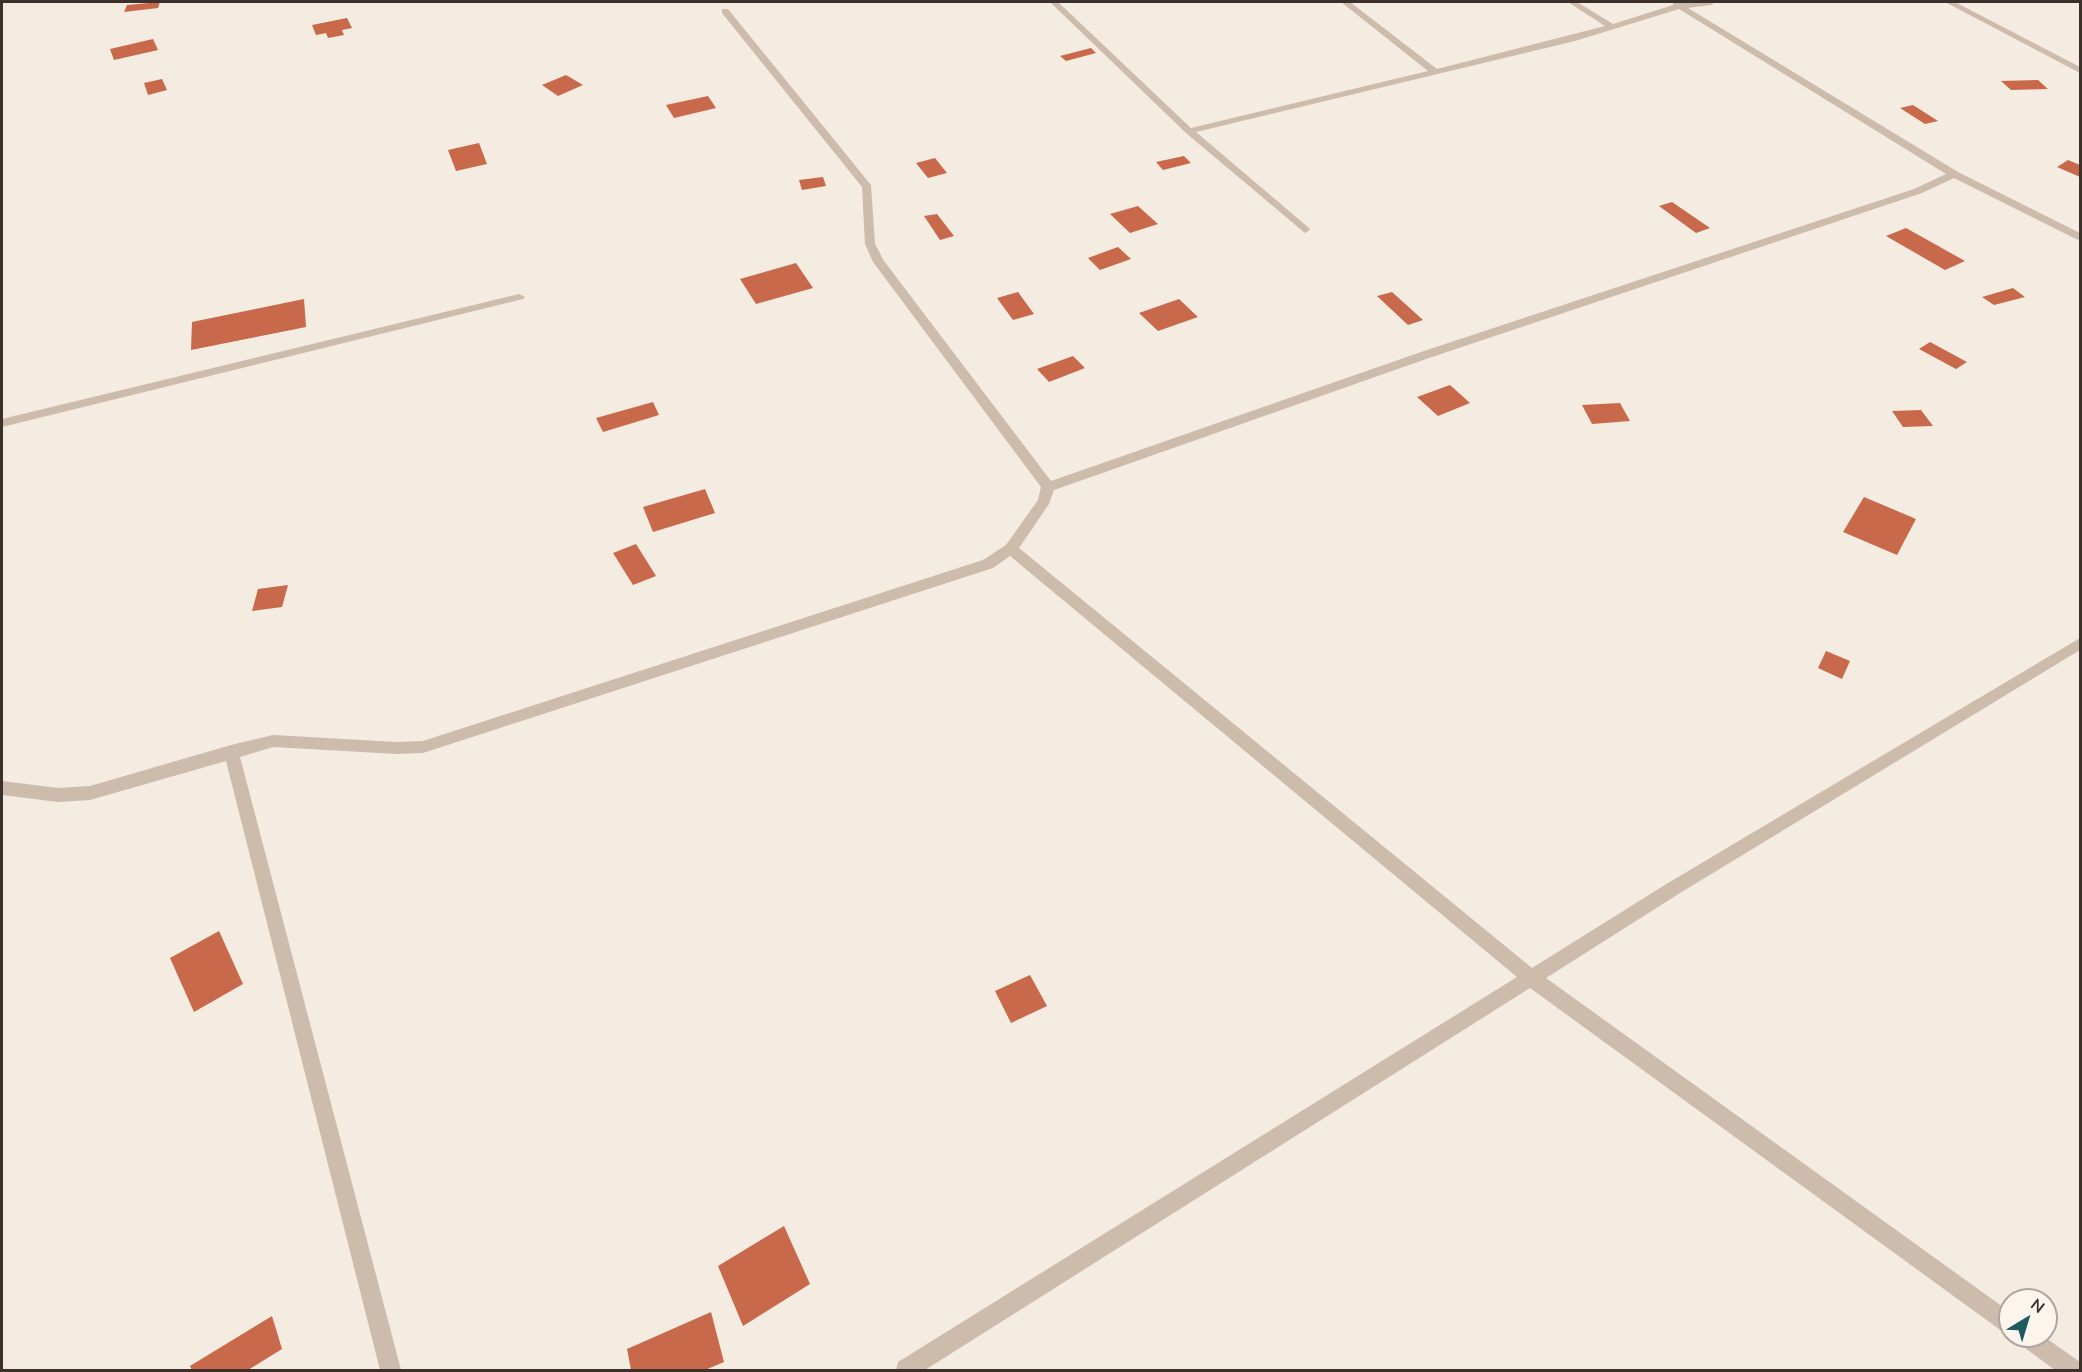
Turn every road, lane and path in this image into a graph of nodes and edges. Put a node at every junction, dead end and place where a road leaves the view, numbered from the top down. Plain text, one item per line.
1 (1056, 2) edge
2 (1345, 2) edge
3 (1572, 2) edge
4 (1711, 2) edge
5 (1949, 2) edge
6 (1677, 4) edge
7 (724, 11) dead end
8 (1612, 27) junction
9 (2080, 70) edge
10 (1435, 72) junction
11 (1189, 131) junction
12 (1954, 174) junction
13 (1305, 230) dead end
14 (2080, 237) edge
15 (519, 297) dead end
16 (2, 423) edge
17 (1048, 487) junction
18 (1011, 549) junction
19 (2080, 643) edge
20 (231, 751) junction
21 (2, 788) edge
22 (1531, 978) junction
23 (1998, 1316) edge
24 (2041, 1348) edge
25 (390, 1371) edge
26 (906, 1371) edge
27 (2072, 1371) edge

1 - 11 street
2 - 10 street
3 - 8 street
4 - 6 street
5 - 9 street
6 - 8 street
6 - 12 street
7 - 17 street
8 - 10 street
10 - 11 street
11 - 13 street
12 - 14 street
12 - 17 street
15 - 16 street
17 - 18 street
18 - 20 street
18 - 22 street
19 - 22 street
20 - 21 street
20 - 25 street
22 - 23 street
22 - 26 street
24 - 27 street

